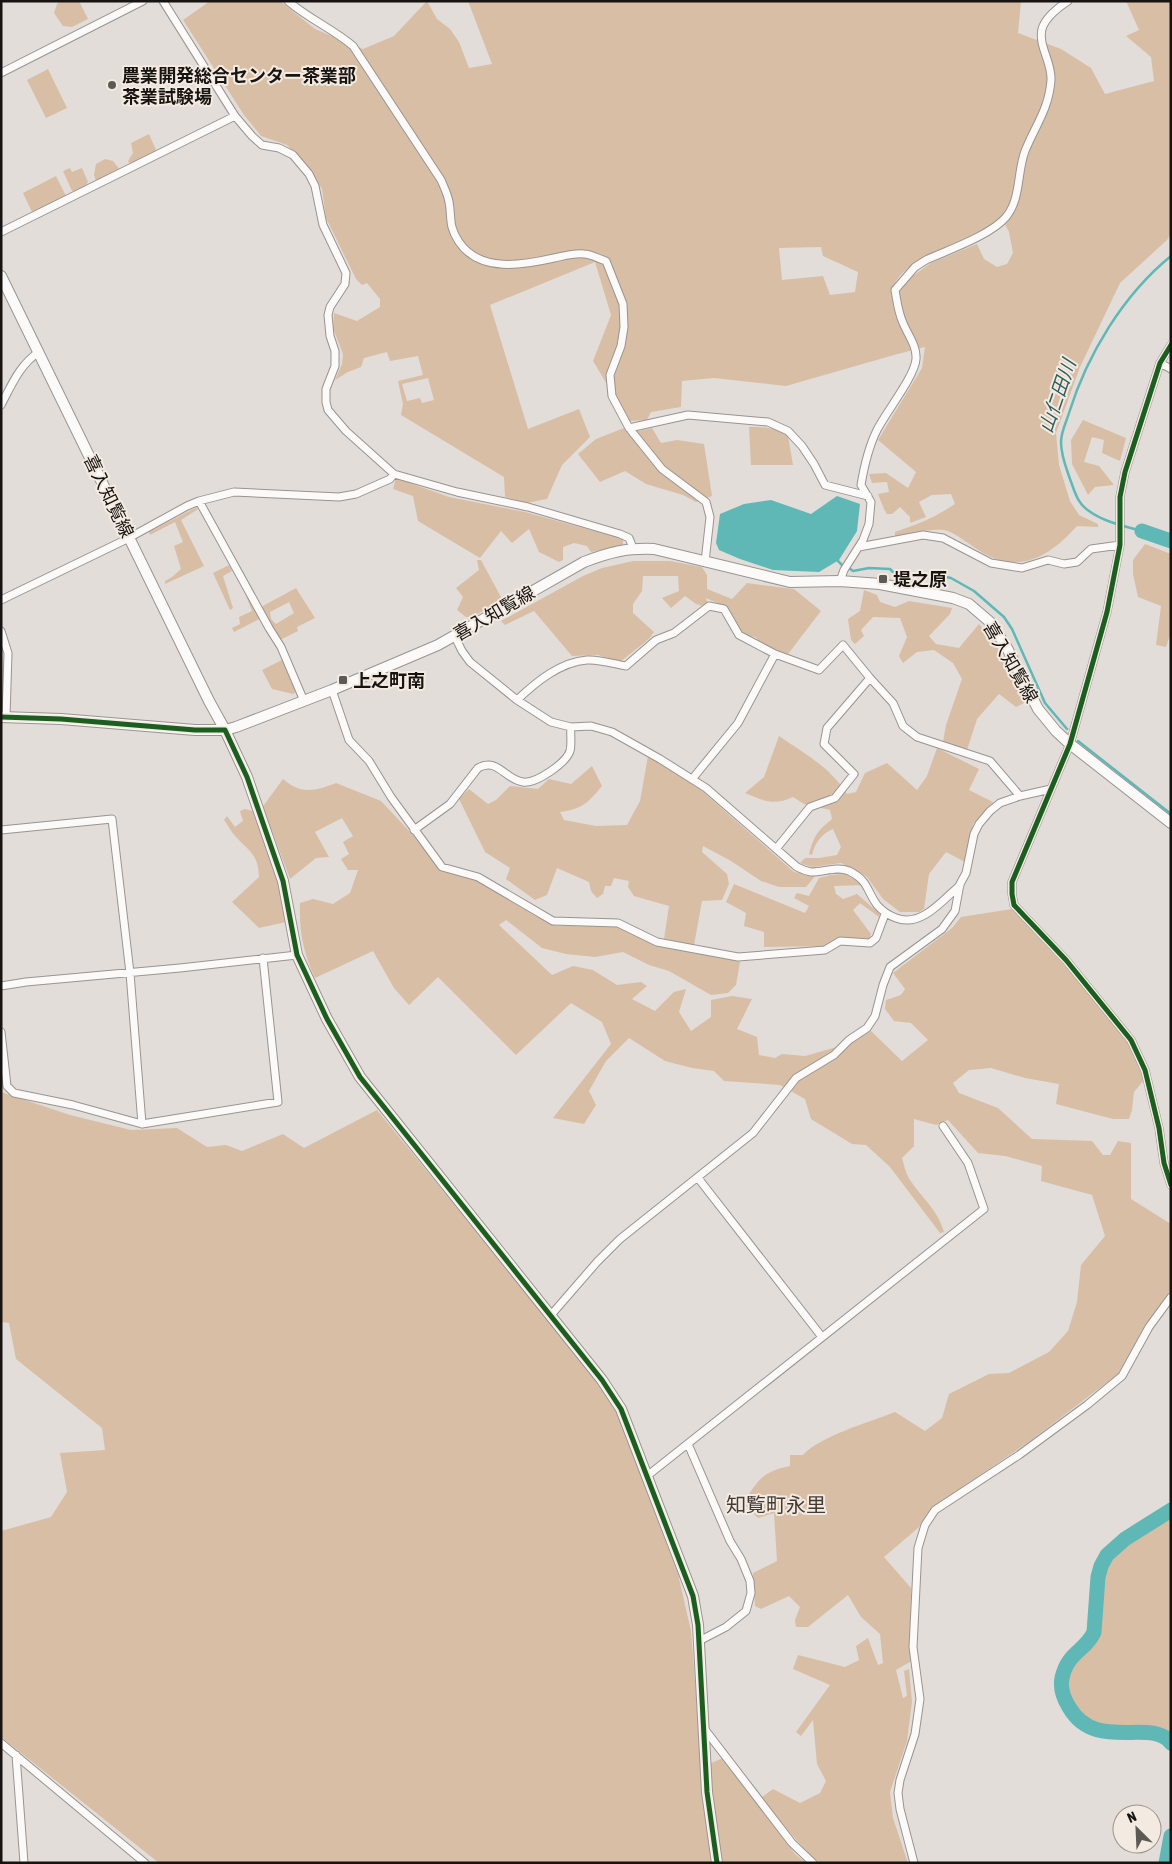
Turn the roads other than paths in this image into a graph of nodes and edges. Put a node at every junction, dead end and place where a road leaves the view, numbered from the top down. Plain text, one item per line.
1 (143, 1) edge
2 (163, 1) edge
3 (288, 1) edge
4 (1068, 1) edge
5 (1, 73) edge
6 (235, 116) junction
7 (1, 232) edge
8 (1, 276) edge
9 (4, 290) edge
10 (1171, 345) edge
11 (39, 352) junction
12 (1160, 363) junction
13 (1171, 369) edge
14 (1, 406) edge
15 (630, 428) junction
16 (394, 474) junction
17 (868, 496) junction
18 (199, 501) junction
19 (130, 538) junction
20 (1120, 544) junction
21 (859, 547) junction
22 (633, 548) junction
23 (705, 562) junction
24 (840, 581) junction
25 (1, 600) edge
26 (1, 632) edge
27 (455, 637) junction
28 (775, 654) junction
29 (870, 678) junction
30 (332, 690) junction
31 (517, 700) junction
32 (304, 701) junction
33 (4, 717) edge
34 (571, 727) junction
35 (225, 730) junction
36 (1070, 744) junction
37 (693, 778) junction
38 (1051, 789) junction
39 (1020, 796) junction
40 (1171, 823) edge
41 (1, 830) edge
42 (414, 830) junction
43 (776, 849) junction
44 (960, 884) junction
45 (885, 914) junction
46 (297, 955) junction
47 (263, 958) junction
48 (130, 973) junction
49 (1, 986) edge
50 (1, 1032) edge
51 (142, 1124) junction
52 (943, 1126) dead end
53 (698, 1178) junction
54 (1171, 1186) edge
55 (1171, 1297) edge
56 (551, 1315) junction
57 (822, 1337) junction
58 (688, 1444) junction
59 (647, 1476) junction
60 (699, 1641) junction
61 (703, 1727) junction
62 (1, 1743) edge
63 (16, 1755) junction
64 (24, 1863) edge
65 (145, 1863) edge
66 (718, 1863) edge
67 (813, 1863) edge
68 (914, 1863) edge

1 - 5 street
2 - 6 street
3 - 15 street
4 - 17 street
6 - 7 street
6 - 16 street
8 - 9 main road, 喜入知覧線
9 - 11 main road, 喜入知覧線
10 - 12 street
11 - 14 street
11 - 19 main road, 喜入知覧線
12 - 13 street
12 - 20 street
15 - 17 street
15 - 23 street
16 - 18 street
16 - 22 street
17 - 21 street
18 - 19 street
18 - 32 street
19 - 25 street
19 - 35 main road, 喜入知覧線
20 - 21 street
20 - 36 street
21 - 24 street
22 - 23 main road, 喜入知覧線
22 - 27 main road, 喜入知覧線
23 - 24 main road, 喜入知覧線
24 - 36 main road, 喜入知覧線
26 - 33 street
27 - 30 main road, 喜入知覧線
27 - 31 street
28 - 29 street
28 - 31 street
28 - 37 street
29 - 39 street
29 - 43 street
30 - 32 main road, 喜入知覧線
30 - 42 street
31 - 34 street
32 - 35 main road, 喜入知覧線
33 - 35 main road
34 - 37 street
34 - 42 street
35 - 46 main road
36 - 38 street
36 - 40 main road, 喜入知覧線
37 - 43 street
38 - 39 street
38 - 54 street
39 - 44 street
41 - 48 street
42 - 45 street
43 - 45 street
44 - 45 street
44 - 53 street
46 - 47 street
46 - 56 main road
47 - 48 street
47 - 51 street
48 - 49 street
48 - 51 street
50 - 51 street
52 - 57 street
53 - 56 street
53 - 57 street
55 - 68 street
56 - 59 main road
57 - 58 street
58 - 59 street
58 - 60 street
59 - 60 main road
60 - 61 main road
61 - 66 main road
61 - 67 street
62 - 63 street
63 - 64 street
63 - 65 street

